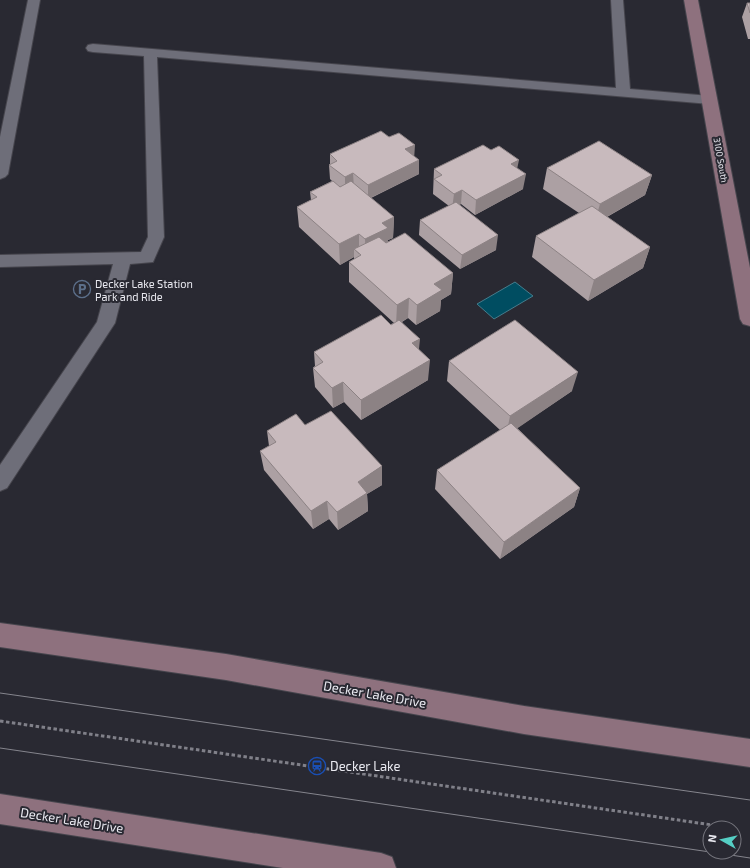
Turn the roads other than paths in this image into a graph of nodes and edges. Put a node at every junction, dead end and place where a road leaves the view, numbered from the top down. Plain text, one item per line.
1 (34, 0) edge
2 (617, 0) edge
3 (691, 0) edge
4 (93, 48) dead end
5 (150, 53) junction
6 (623, 93) junction
7 (710, 100) junction
8 (0, 174) edge
9 (123, 259) junction
10 (0, 261) edge
11 (746, 281) edge
12 (750, 319) edge
13 (0, 482) edge
14 (0, 635) edge
15 (750, 753) edge
16 (0, 809) edge
17 (381, 868) edge

1 - 8 lane
2 - 6 lane
3 - 7 street, 3100 South
4 - 5 lane
5 - 6 lane
5 - 9 lane
6 - 7 lane
7 - 11 street, 3100 South
9 - 10 lane
9 - 13 lane
11 - 12 street, 3100 South
14 - 15 street, Decker Lake Drive
16 - 17 street, Decker Lake Drive

